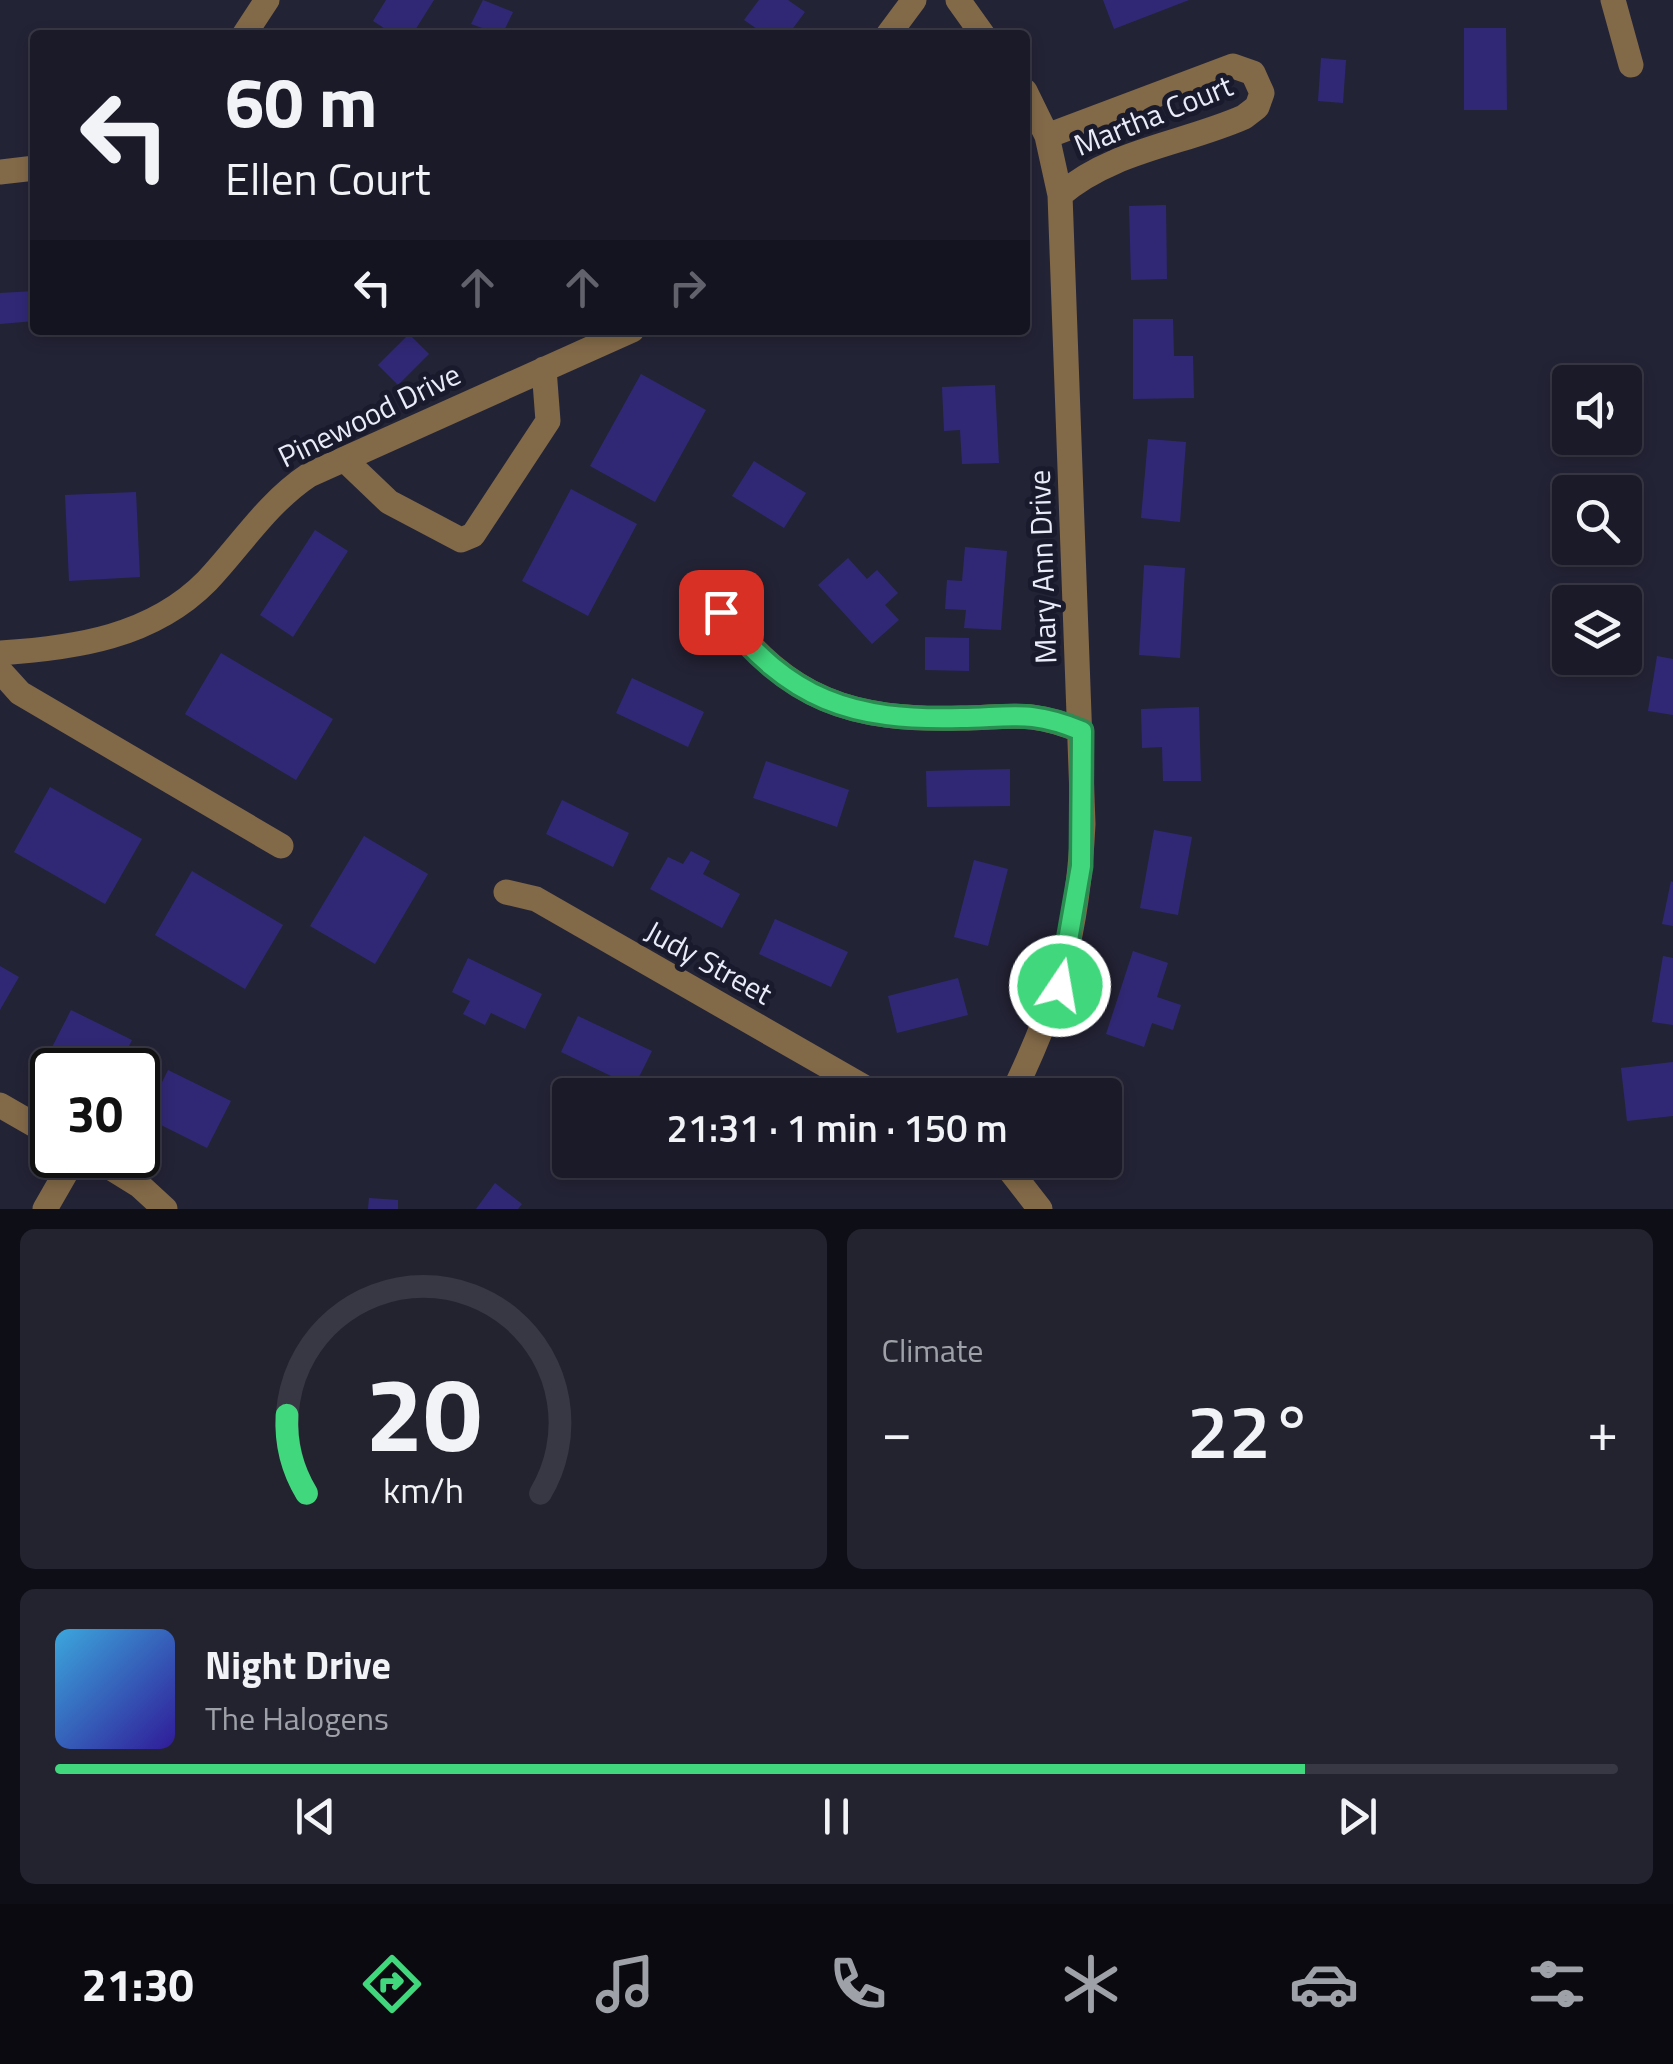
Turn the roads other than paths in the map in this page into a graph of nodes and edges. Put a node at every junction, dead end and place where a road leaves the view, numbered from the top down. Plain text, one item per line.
1 (267, 0) edge
2 (914, 0) edge
3 (958, 0) edge
4 (1613, 0) edge
5 (247, 30) edge
6 (892, 30) edge
7 (980, 30) edge
8 (1632, 65) dead end
9 (1030, 101) edge
10 (1046, 136) junction
11 (30, 169) edge
12 (0, 172) edge
13 (1060, 194) junction
14 (621, 335) edge
15 (544, 369) junction
16 (345, 460) junction
17 (721, 612) dead end
18 (0, 653) edge
19 (0, 671) edge
20 (1082, 731) junction
21 (281, 846) dead end
22 (506, 892) dead end
23 (848, 1078) edge
24 (1019, 1078) edge
25 (0, 1105) edge
26 (30, 1122) edge
27 (63, 1178) edge
28 (127, 1178) edge
29 (1016, 1178) edge
30 (45, 1209) edge
31 (165, 1209) edge
32 (1040, 1209) edge

1 - 5 street
2 - 6 street
3 - 7 street
4 - 8 street
9 - 10 street, Mary Ann Drive
10 - 13 street, Mary Ann Drive
10 - 13 street, Martha Court
11 - 12 street
13 - 20 street, Mary Ann Drive
14 - 15 street, Pinewood Drive
15 - 16 street, Pinewood Drive
15 - 16 street
16 - 18 street, Pinewood Drive
17 - 20 street
19 - 21 street
20 - 24 street, Mary Ann Drive
22 - 23 street, Judy Street
25 - 26 street
27 - 30 street
28 - 31 street
29 - 32 street

